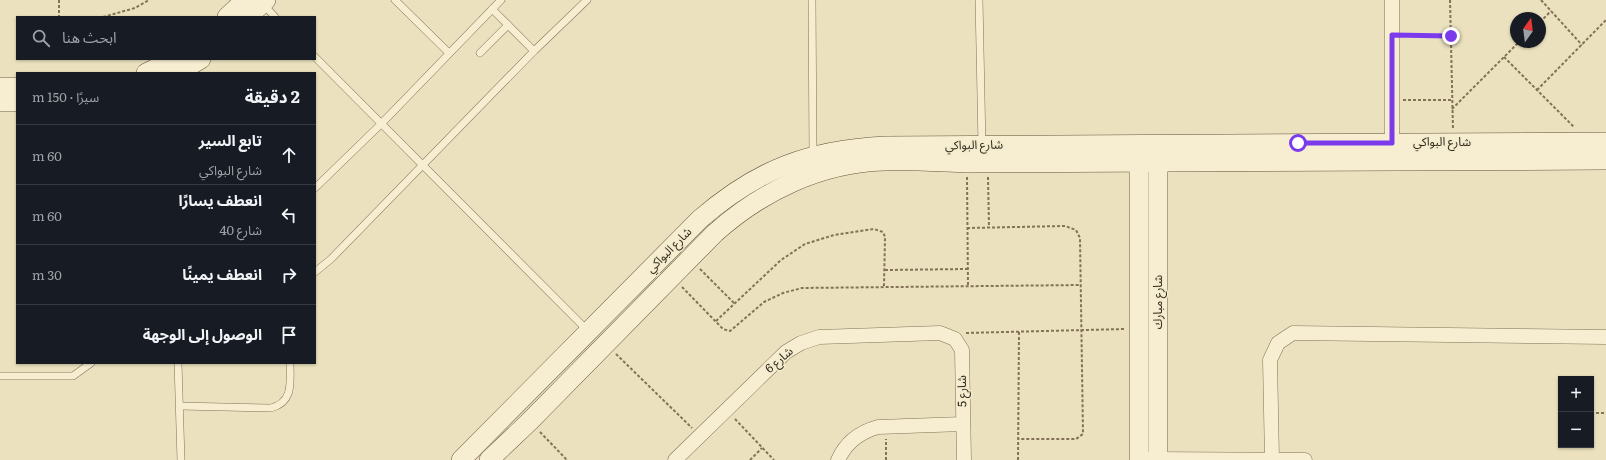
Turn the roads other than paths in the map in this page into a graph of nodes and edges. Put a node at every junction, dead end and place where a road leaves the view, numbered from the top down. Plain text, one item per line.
1 (395, 0) edge
2 (501, 0) edge
3 (587, 0) edge
4 (812, 0) edge
5 (979, 0) edge
6 (1392, 0) edge
7 (262, 4) edge
8 (492, 9) junction
9 (230, 16) edge
10 (249, 16) edge
11 (508, 25) junction
12 (534, 51) junction
13 (449, 53) junction
14 (480, 53) dead end
15 (316, 58) edge
16 (173, 60) edge
17 (199, 60) edge
18 (148, 72) edge
19 (180, 72) edge
20 (0, 87) edge
21 (16, 87) edge
22 (0, 102) edge
23 (16, 102) edge
24 (381, 124) junction
25 (1598, 142) edge
26 (1392, 152) junction
27 (1139, 153) junction
28 (1158, 153) junction
29 (985, 154) junction
30 (813, 155) junction
31 (1606, 160) edge
32 (422, 166) junction
33 (316, 187) edge
34 (316, 271) edge
35 (588, 331) junction
36 (940, 333) joint
37 (1606, 337) edge
38 (90, 364) edge
39 (178, 364) edge
40 (290, 364) edge
41 (0, 376) edge
42 (180, 406) junction
43 (963, 424) junction
44 (181, 460) edge
45 (461, 460) edge
46 (489, 460) edge
47 (675, 460) edge
48 (838, 460) edge
49 (964, 460) edge
50 (1139, 460) edge
51 (1158, 460) edge
52 (1272, 460) edge
53 (1305, 460) edge

1 - 13 lane
2 - 8 lane
3 - 12 lane
4 - 30 lane
5 - 29 lane
6 - 26 street
7 - 9 street
7 - 10 street
8 - 11 lane
8 - 13 lane
11 - 12 lane
11 - 14 lane
12 - 32 lane
13 - 24 lane
15 - 24 lane
16 - 18 street
17 - 19 street
20 - 21 street
22 - 23 street
24 - 32 lane
24 - 33 lane
25 - 26 street, شارع البواكي
26 - 28 street, شارع البواكي
26 - 31 street, شارع البواكي
27 - 28 street, شارع البواكي
27 - 29 street, شارع البواكي
27 - 50 street, شارع مبارك
28 - 51 street, شارع مبارك
29 - 30 street, شارع البواكي
29 - 46 street, شارع البواكي
30 - 35 street, شارع البواكي
32 - 34 lane
32 - 35 lane
35 - 45 street, شارع البواكي
36 - 43 street, شارع 5
36 - 47 street, شارع 6
37 - 52 street
38 - 41 lane
39 - 42 lane
40 - 42 lane
42 - 44 lane
43 - 48 street
43 - 49 street, شارع 5
50 - 51 street
51 - 52 street
52 - 53 street

